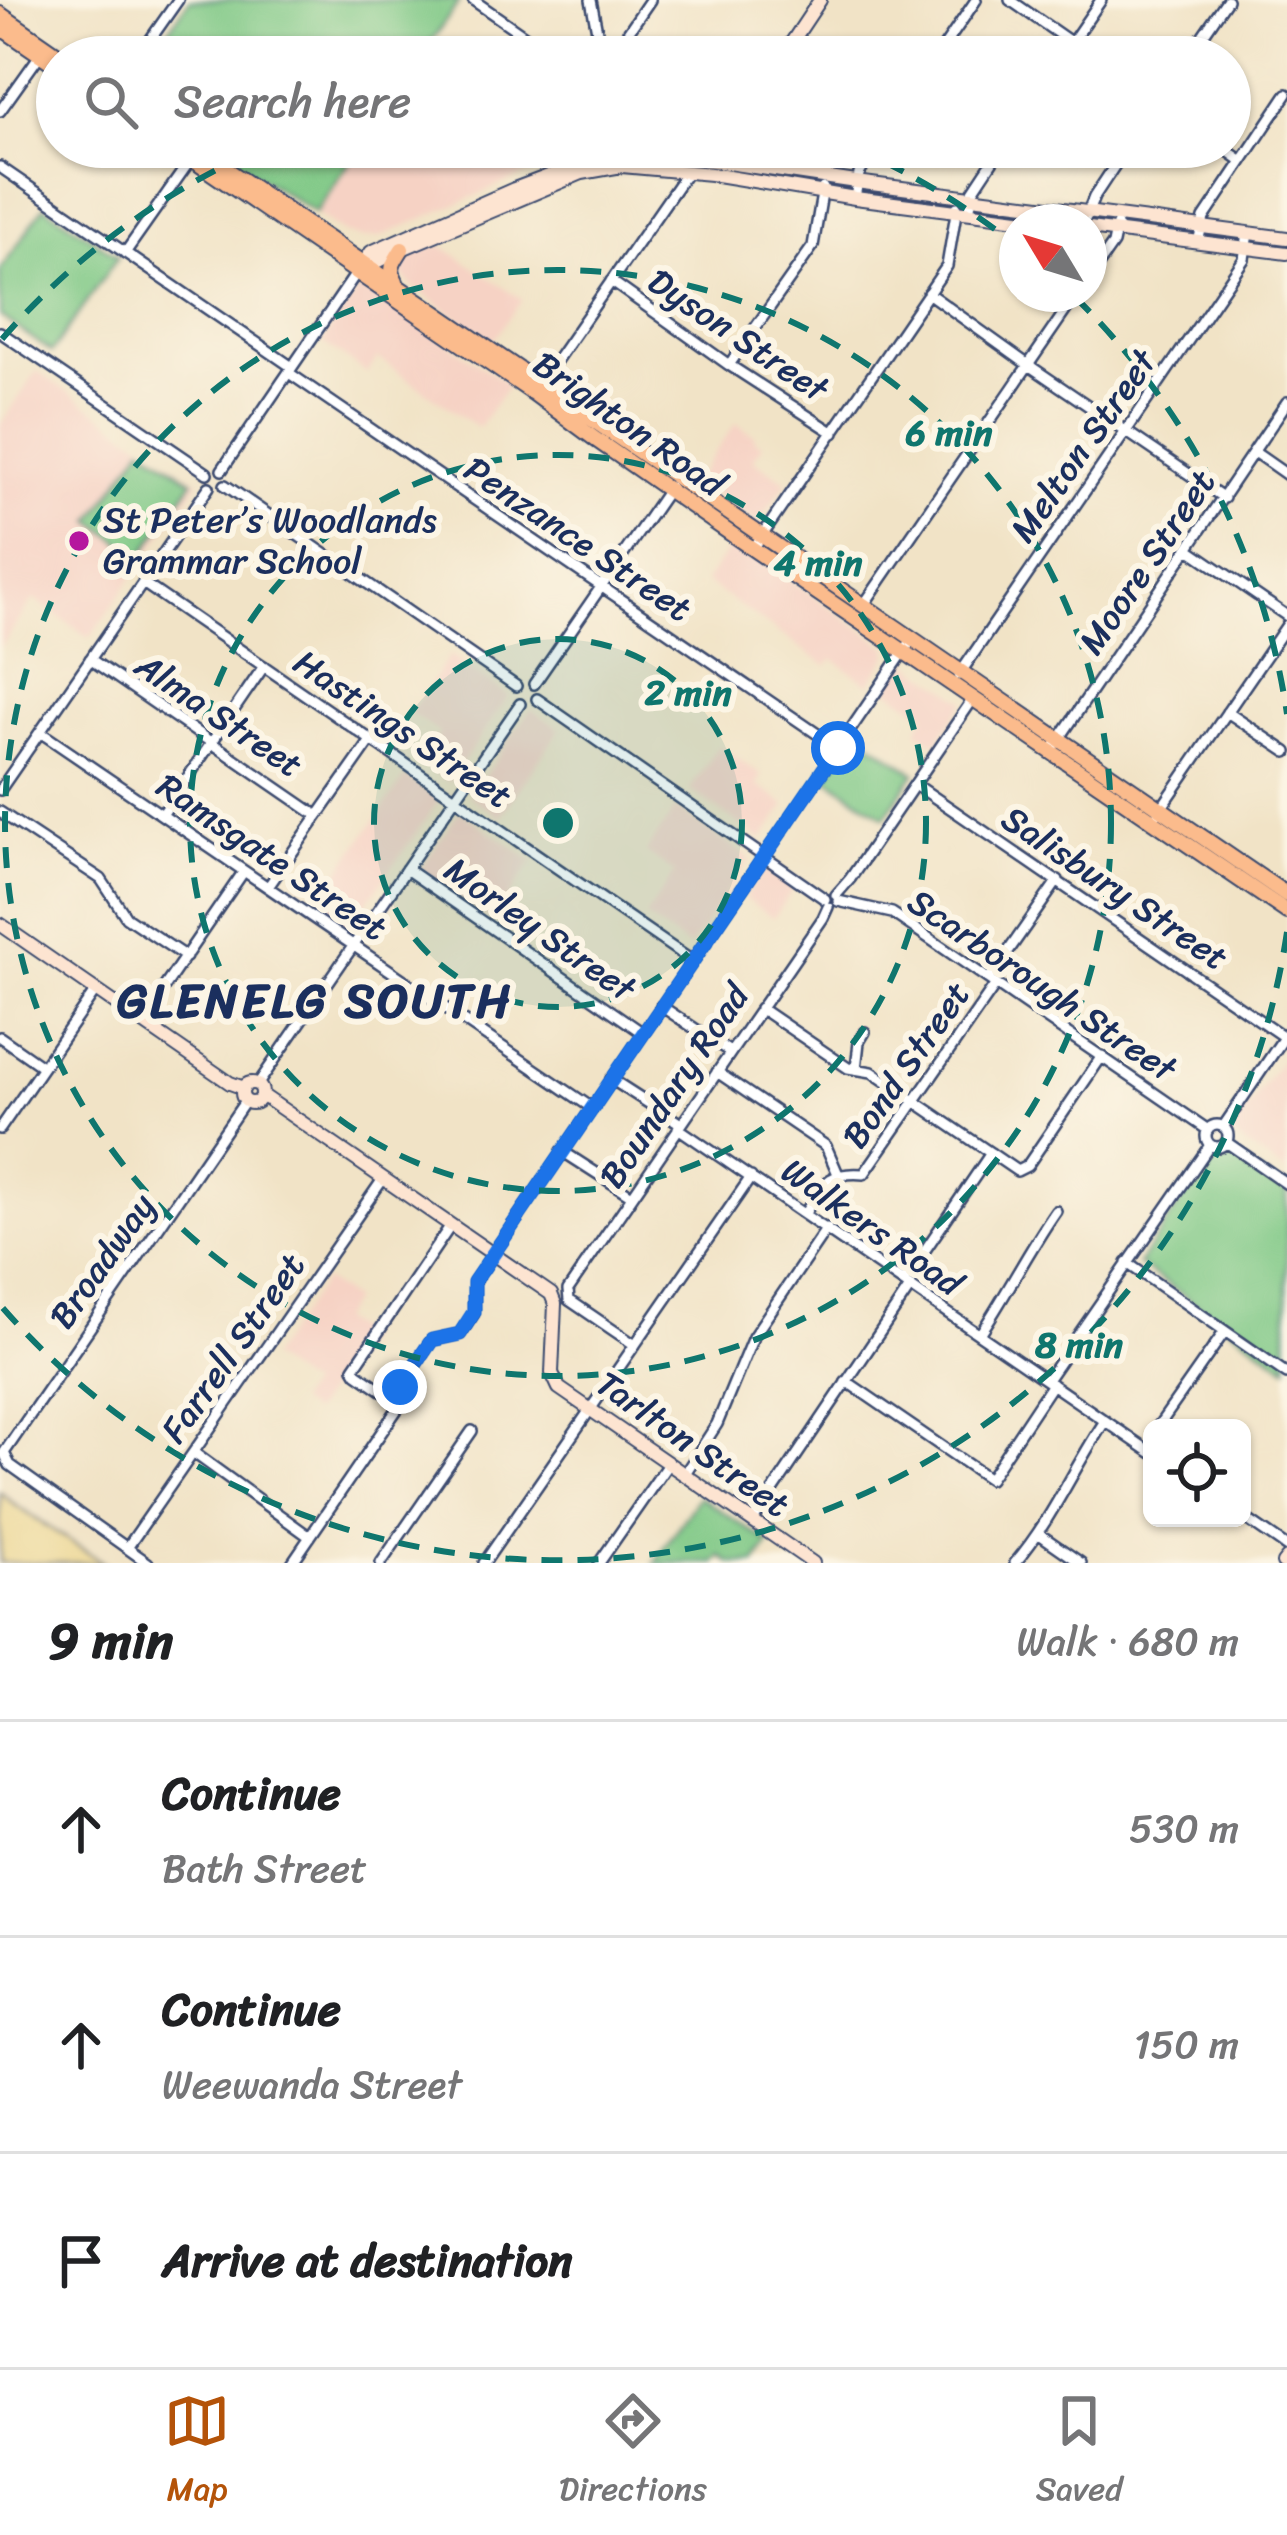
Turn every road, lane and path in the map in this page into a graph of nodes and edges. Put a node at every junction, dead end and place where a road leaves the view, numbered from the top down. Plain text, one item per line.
1 (178, 0) edge
2 (473, 0) edge
3 (591, 0) edge
4 (650, 0) edge
5 (820, 0) edge
6 (976, 0) edge
7 (1010, 0) edge
8 (1101, 0) edge
9 (1227, 0) edge
10 (0, 14) edge
11 (0, 27) edge
12 (153, 36) edge
13 (525, 36) edge
14 (600, 36) edge
15 (622, 36) edge
16 (796, 36) edge
17 (951, 36) edge
18 (1063, 36) edge
19 (1076, 36) edge
20 (1202, 36) edge
21 (36, 44) edge
22 (36, 46) edge
23 (36, 60) edge
24 (1287, 94) edge
25 (0, 111) edge
26 (1251, 147) edge
27 (0, 166) edge
28 (183, 168) edge
29 (216, 168) edge
30 (569, 168) edge
31 (611, 168) edge
32 (648, 168) edge
33 (696, 168) edge
34 (747, 168) edge
35 (764, 168) edge
36 (864, 168) edge
37 (986, 168) edge
38 (1115, 168) edge
39 (1237, 168) edge
40 (661, 169) junction
41 (687, 172) junction
42 (825, 177) junction
43 (856, 182) junction
44 (822, 193) junction
45 (965, 196) junction
46 (670, 197) junction
47 (855, 198) junction
48 (1004, 204) edge
49 (1095, 204) edge
50 (963, 212) junction
51 (1118, 216) junction
52 (999, 217) edge
53 (1107, 218) edge
54 (1200, 226) junction
55 (1107, 229) edge
56 (1116, 232) junction
57 (1248, 233) junction
58 (1287, 238) edge
59 (1198, 242) junction
60 (1246, 249) junction
61 (402, 250) junction
62 (1107, 252) edge
63 (124, 254) junction
64 (1287, 254) edge
65 (364, 267) junction
66 (611, 281) junction
67 (398, 285) junction
68 (928, 292) junction
69 (1064, 312) edge
70 (0, 332) edge
71 (1027, 364) junction
72 (730, 365) junction
73 (291, 370) junction
74 (536, 388) junction
75 (1287, 402) edge
76 (1125, 431) junction
77 (834, 433) junction
78 (1254, 452) junction
79 (222, 470) junction
80 (207, 473) junction
81 (1287, 475) edge
82 (673, 483) junction
83 (225, 485) junction
84 (209, 487) junction
85 (1224, 498) junction
86 (758, 543) junction
87 (1189, 549) junction
88 (143, 583) junction
89 (599, 587) junction
90 (859, 611) junction
91 (1287, 620) edge
92 (908, 645) junction
93 (90, 659) junction
94 (264, 666) junction
95 (956, 678) junction
96 (533, 684) junction
97 (516, 686) junction
98 (537, 699) junction
99 (974, 699) junction
100 (520, 704) junction
101 (1227, 712) junction
102 (40, 732) junction
103 (371, 740) junction
104 (211, 742) junction
105 (1055, 745) junction
106 (838, 748) junction
107 (1287, 752) edge
108 (915, 784) junction
109 (0, 790) edge
110 (455, 797) junction
111 (0, 812) edge
112 (1157, 814) junction
113 (162, 815) junction
114 (318, 816) junction
115 (764, 856) junction
116 (406, 869) junction
117 (244, 871) junction
118 (850, 879) junction
119 (1058, 880) junction
120 (268, 887) junction
121 (1287, 895) edge
122 (832, 900) junction
123 (852, 904) junction
124 (1287, 912) edge
125 (0, 924) edge
126 (352, 945) junction
127 (186, 957) junction
128 (692, 961) junction
129 (993, 981) junction
130 (96, 990) junction
131 (661, 1006) junction
132 (760, 1008) junction
133 (141, 1022) junction
134 (865, 1032) dead end
135 (643, 1033) junction
136 (1286, 1035) edge
137 (0, 1037) edge
138 (730, 1052) junction
139 (1102, 1056) junction
140 (43, 1067) junction
141 (856, 1069) junction
142 (717, 1072) junction
143 (611, 1079) junction
144 (252, 1092) junction
145 (914, 1102) junction
146 (592, 1108) junction
147 (679, 1126) junction
148 (1222, 1127) junction
149 (0, 1129) edge
150 (1208, 1130) junction
151 (1226, 1142) junction
152 (1210, 1145) junction
153 (562, 1151) junction
154 (991, 1153) junction
155 (838, 1174) junction
156 (752, 1177) junction
157 (383, 1179) junction
158 (1287, 1184) edge
159 (632, 1196) junction
160 (1055, 1211) dead end
161 (805, 1213) junction
162 (451, 1225) junction
163 (827, 1228) junction
164 (492, 1253) junction
165 (1127, 1263) junction
166 (908, 1284) junction
167 (1225, 1331) junction
168 (980, 1334) junction
169 (635, 1345) junction
170 (1287, 1374) edge
171 (846, 1381) junction
172 (1049, 1382) junction
173 (399, 1402) junction
174 (590, 1410) junction
175 (1164, 1419) edge
176 (1105, 1421) junction
177 (472, 1431) dead end
178 (1143, 1447) edge
179 (194, 1453) junction
180 (668, 1464) junction
181 (684, 1475) junction
182 (752, 1522) junction
183 (1251, 1522) edge
184 (1038, 1533) junction
185 (310, 1537) junction
186 (1287, 1547) edge
187 (127, 1548) junction
188 (808, 1562) edge
189 (148, 1563) edge
190 (292, 1563) edge
191 (381, 1563) edge
192 (484, 1563) edge
193 (599, 1563) edge
194 (1015, 1563) edge
195 (1081, 1563) edge

1 - 12 street
2 - 13 street
3 - 14 street
4 - 15 street
5 - 16 main road
6 - 17 street
7 - 18 street
8 - 19 street
9 - 20 street
10 - 21 main road
11 - 22 main road
23 - 25 street
24 - 26 street
27 - 63 street, Penzance Street
28 - 63 street
29 - 65 main road, Brighton Road
30 - 65 main road
31 - 61 main road
32 - 40 main road
33 - 41 main road
34 - 44 main road
35 - 42 main road
36 - 43 street
37 - 45 street
38 - 49 street
39 - 54 street
40 - 41 main road
40 - 46 street
41 - 46 street
42 - 43 main road
42 - 44 street
43 - 45 main road
43 - 47 street
44 - 47 main road
44 - 72 street
45 - 48 main road
45 - 50 street
46 - 66 street
47 - 50 main road
50 - 52 main road
50 - 68 street
51 - 53 main road
51 - 54 main road
51 - 56 street
54 - 57 main road
54 - 59 street
55 - 56 main road
56 - 59 main road
56 - 62 street
57 - 58 main road
57 - 60 street, Melton Street
59 - 60 main road
60 - 64 main road
60 - 76 street, Melton Street
61 - 65 main road
61 - 67 main road
63 - 73 street, Penzance Street
65 - 67 main road, Brighton Road
65 - 73 street
65 - 74 main road, Brighton Road
66 - 72 street, Dyson Street
66 - 74 street
67 - 74 main road, Brighton Road
68 - 71 street
68 - 77 street
69 - 71 street
70 - 80 street
71 - 76 street
71 - 90 street
72 - 77 street, Dyson Street
73 - 79 street
73 - 89 street, Penzance Street
74 - 82 main road, Brighton Road
75 - 78 street, Moore Street
76 - 85 street
76 - 95 street, Melton Street
77 - 86 street
78 - 81 street
78 - 85 street, Moore Street
79 - 80 street
79 - 83 street
80 - 84 street
82 - 86 main road, Brighton Road
82 - 89 street
83 - 84 street
83 - 97 street
84 - 88 street
85 - 87 street, Moore Street
86 - 90 main road, Brighton Road
87 - 91 street
87 - 105 street, Moore Street
88 - 93 street
88 - 94 street, Hastings Street
89 - 96 street
89 - 106 street, Penzance Street
90 - 92 main road, Brighton Road
91 - 101 street
92 - 95 main road, Brighton Road
92 - 106 street
93 - 102 street
93 - 104 street, Alma Street
94 - 103 street, Hastings Street
94 - 104 street
95 - 99 main road, Brighton Road
95 - 105 main road, Brighton Road
96 - 97 street
96 - 98 street
97 - 100 street
98 - 100 street
98 - 115 street
99 - 105 main road, Brighton Road
99 - 108 street, Boundary Road
100 - 110 street, Broadway
101 - 107 street
101 - 112 street
102 - 109 street
102 - 113 street, Ramsgate Street
103 - 110 street, Hastings Street
103 - 114 street
104 - 113 street
104 - 114 street, Alma Street
105 - 112 main road, Brighton Road
106 - 115 street
108 - 118 street, Boundary Road
108 - 119 street, Salisbury Street
110 - 116 street, Broadway
110 - 128 street, Hastings Street
111 - 127 street
112 - 121 main road, Brighton Road
112 - 124 main road, Brighton Road
113 - 117 street, Ramsgate Street
114 - 120 street
115 - 122 street
115 - 128 street
116 - 126 street, Broadway
116 - 135 street, Morley Street
117 - 120 street, Ramsgate Street
117 - 127 street
118 - 122 street, Boundary Road
118 - 123 street
119 - 129 street, Bond Street
119 - 136 street, Salisbury Street
120 - 126 street, Ramsgate Street
122 - 123 street, Scarborough Street
122 - 132 street, Boundary Road
123 - 129 street, Scarborough Street
125 - 130 main road
126 - 144 street, Broadway
126 - 146 street, Ramsgate Street
127 - 133 street
128 - 131 street
129 - 139 street, Scarborough Street
129 - 145 street, Bond Street
130 - 133 main road
130 - 140 street
131 - 135 street
131 - 138 street
132 - 138 street, Boundary Road
132 - 141 street
133 - 144 main road
134 - 141 street
135 - 143 street
136 - 148 street
137 - 140 street
138 - 142 street, Boundary Road
139 - 150 street, Scarborough Street
139 - 154 street
140 - 149 street
141 - 145 street
142 - 147 street, Boundary Road
142 - 155 street
143 - 146 street
143 - 147 street, Walkers Road
144 - 157 main road
144 - 187 street, Broadway
145 - 154 street
145 - 155 street, Bond Street
146 - 153 street
147 - 156 street, Walkers Road
147 - 159 street, Boundary Road
148 - 150 street
148 - 151 street
150 - 152 street
151 - 152 street
151 - 158 street
152 - 165 street
153 - 159 street
153 - 164 street
154 - 166 street
155 - 161 street, Bond Street
156 - 161 street, Walkers Road
156 - 169 street
157 - 162 main road
157 - 179 street, Farrell Street
159 - 169 street, Boundary Road
160 - 168 street
161 - 163 street, Walkers Road
162 - 164 main road
162 - 173 street
163 - 166 street, Walkers Road
163 - 181 street
164 - 173 street
164 - 174 main road, Tarlton Street
165 - 167 street
165 - 172 street
166 - 168 street, Walkers Road
166 - 171 street
167 - 170 street
167 - 175 street
168 - 172 street, Walkers Road
169 - 174 street
171 - 172 street
171 - 182 street
172 - 176 street, Walkers Road
173 - 185 street
174 - 180 main road, Tarlton Street
174 - 192 street
176 - 178 street, Walkers Road
176 - 184 street
177 - 191 street
179 - 185 street
179 - 187 street, Farrell Street
180 - 181 main road, Tarlton Street
180 - 193 street
181 - 182 main road, Tarlton Street
182 - 188 main road, Tarlton Street
183 - 186 street
184 - 194 street
184 - 195 street
185 - 190 street
187 - 189 street

